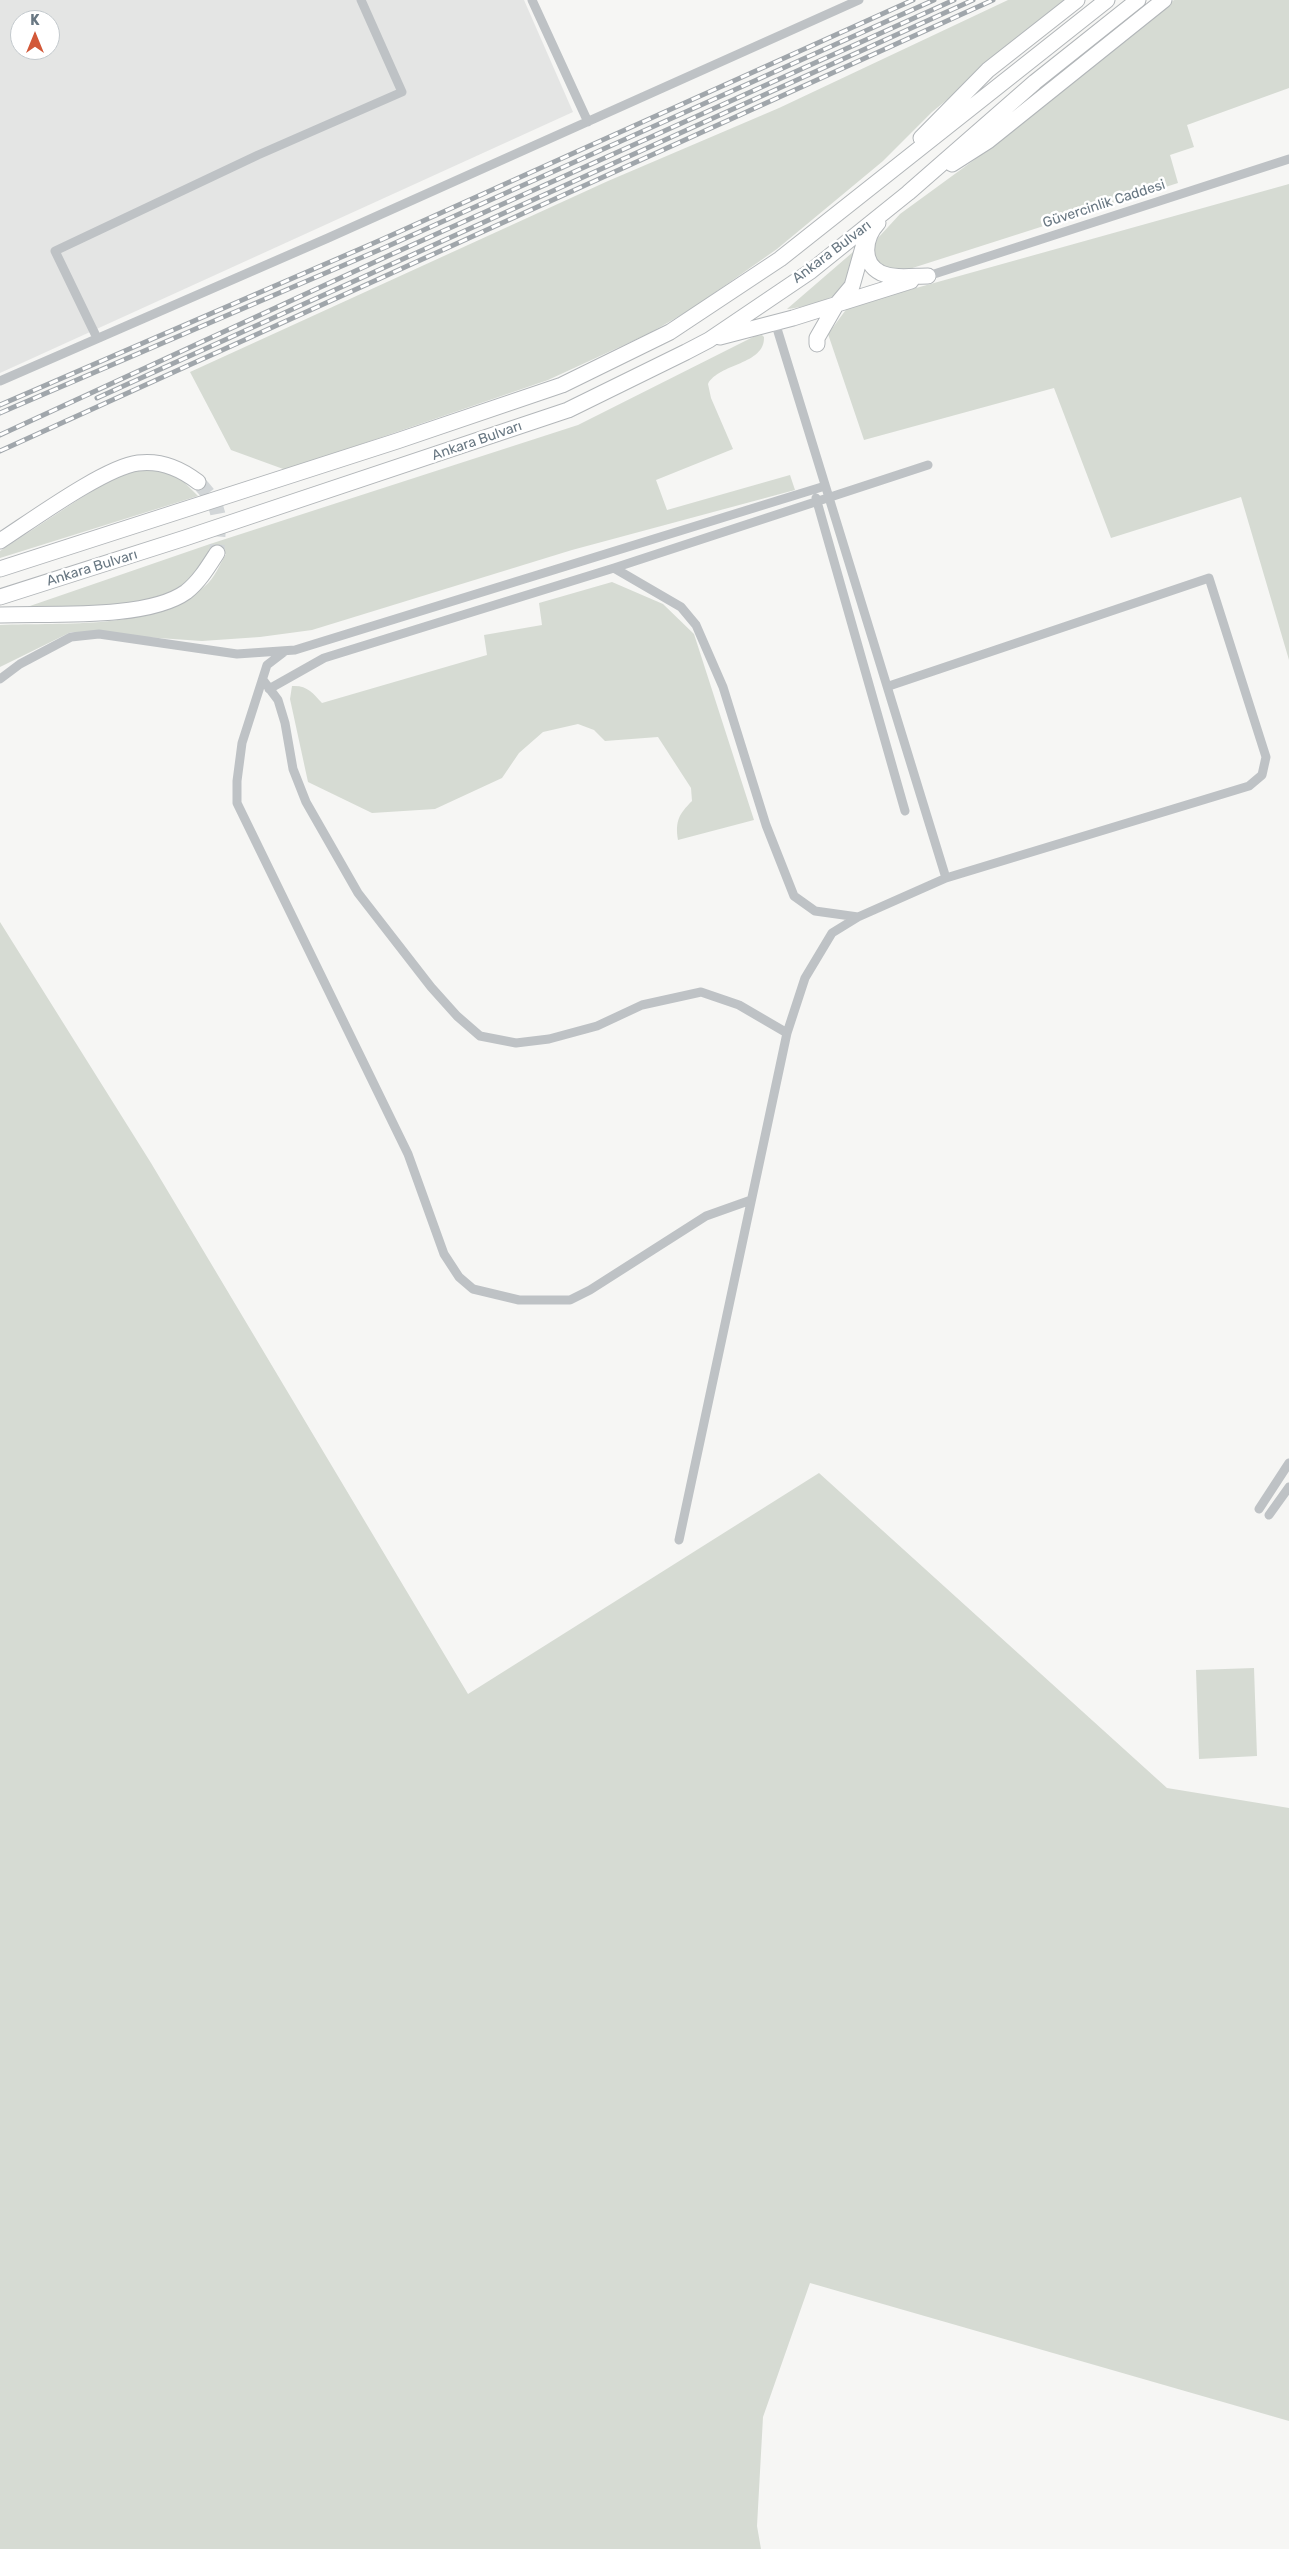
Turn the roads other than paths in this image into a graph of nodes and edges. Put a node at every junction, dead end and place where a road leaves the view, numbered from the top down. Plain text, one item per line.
1 (361, 0) edge
2 (532, 0) edge
3 (859, 0) edge
4 (1077, 0) edge
5 (1107, 0) edge
6 (1138, 0) edge
7 (1164, 0) edge
8 (588, 122) junction
9 (1289, 160) edge
10 (875, 185) junction
11 (908, 193) junction
12 (872, 229) junction
13 (928, 276) junction
14 (836, 305) junction
15 (775, 322) junction
16 (97, 338) junction
17 (709, 340) junction
18 (817, 344) dead end
19 (0, 381) edge
20 (928, 465) dead end
21 (198, 482) tunnel mouth
22 (825, 486) junction
23 (813, 490) junction
24 (830, 498) junction
25 (817, 502) junction
26 (0, 541) edge
27 (217, 553) tunnel mouth
28 (614, 568) junction
29 (0, 569) edge
30 (0, 597) edge
31 (0, 615) edge
32 (284, 652) junction
33 (0, 679) edge
34 (263, 680) junction
35 (889, 686) junction
36 (270, 689) junction
37 (905, 810) dead end
38 (946, 878) junction
39 (858, 917) junction
40 (787, 1032) junction
41 (751, 1200) junction
42 (1289, 1463) edge
43 (1289, 1487) edge
44 (1259, 1510) dead end
45 (1269, 1515) dead end
46 (679, 1540) dead end

1 - 16 street
2 - 8 street
3 - 8 street
4 - 10 main road, Ankara Bulvarı
5 - 10 main road, Ankara Bulvarı
6 - 11 main road, Ankara Bulvarı
7 - 11 main road, Ankara Bulvarı
8 - 16 street
9 - 13 street, Güvercinlik Caddesi
10 - 29 main road, Ankara Bulvarı
11 - 12 main road
11 - 17 main road, Ankara Bulvarı
12 - 13 main road
12 - 14 main road
13 - 14 main road
14 - 15 main road
14 - 18 main road
15 - 17 main road
15 - 22 street
16 - 19 street
17 - 30 main road, Ankara Bulvarı
20 - 24 street
21 - 26 main road
22 - 23 street
22 - 24 street
23 - 25 street
23 - 32 street
24 - 25 street
24 - 35 street
25 - 28 street
25 - 37 street
27 - 31 main road
28 - 36 street
28 - 39 street
32 - 33 street
32 - 34 street
34 - 36 street
34 - 41 street
35 - 38 street
35 - 38 street
36 - 40 street
38 - 39 street
39 - 40 street
40 - 41 street
41 - 46 street
42 - 44 street
43 - 45 street

